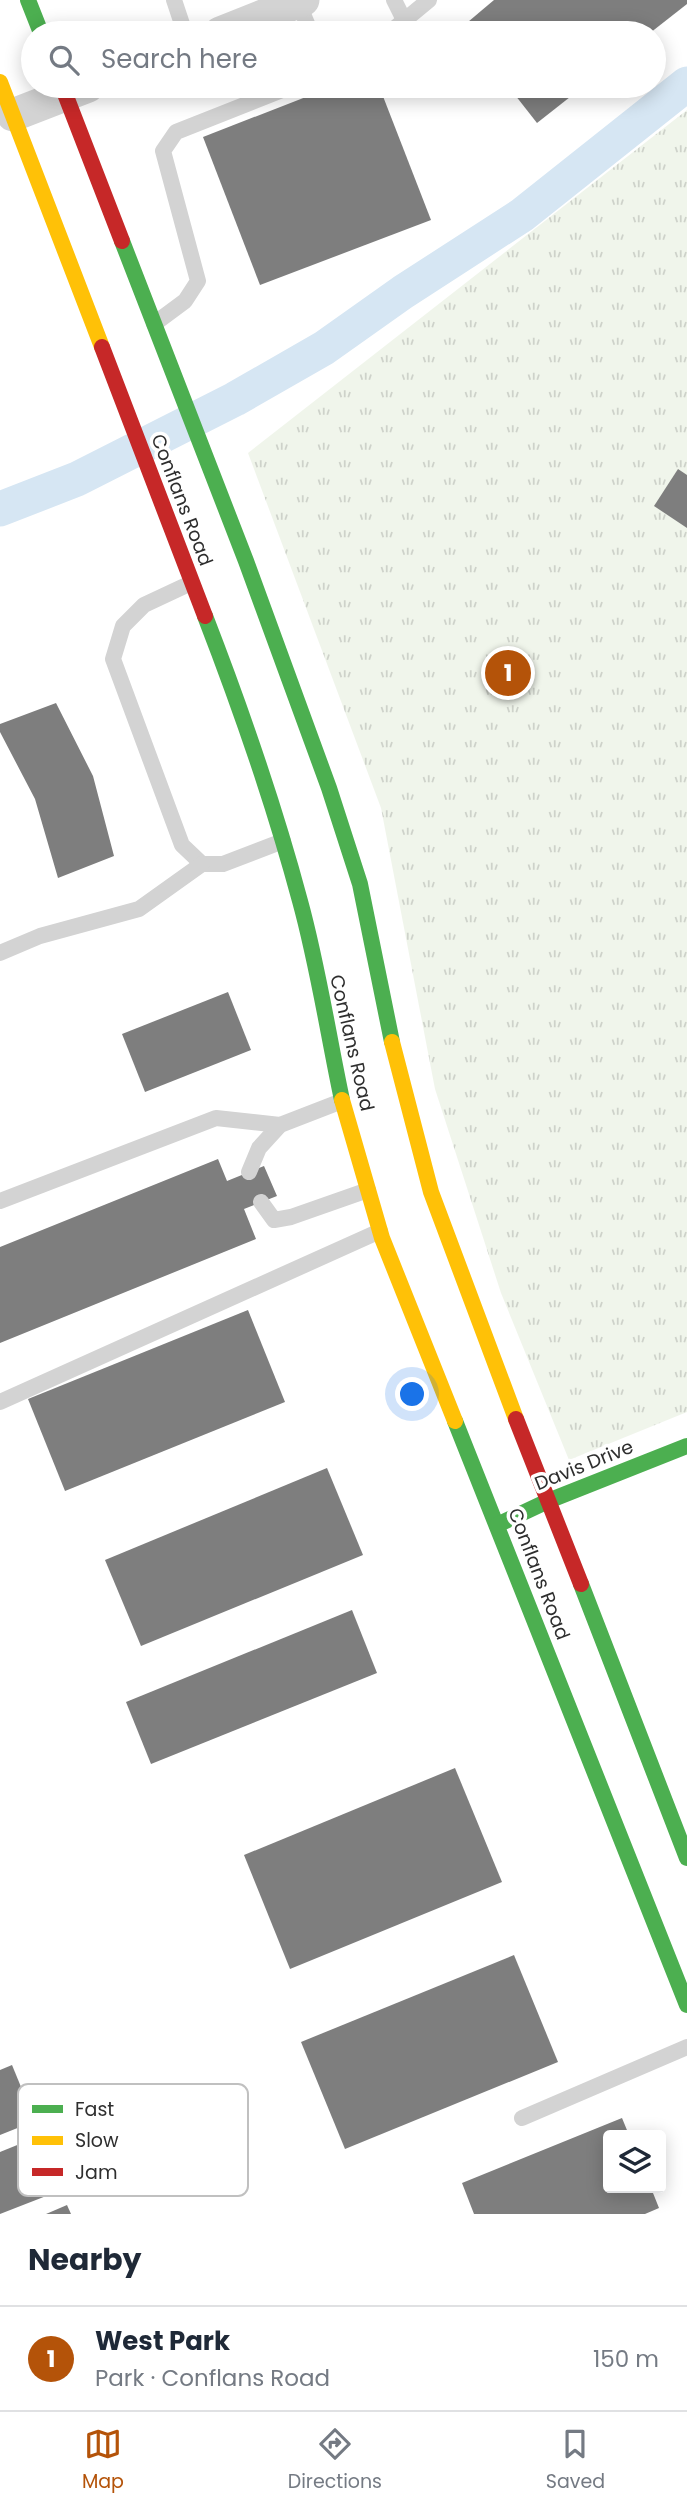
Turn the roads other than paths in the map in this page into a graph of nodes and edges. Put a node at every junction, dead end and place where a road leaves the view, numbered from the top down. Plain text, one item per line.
1 (28, 0) edge
2 (174, 0) edge
3 (394, 0) edge
4 (429, 0) edge
5 (300, 1) edge
6 (404, 20) joint
7 (36, 21) edge
8 (181, 21) edge
9 (250, 21) edge
10 (307, 21) edge
11 (0, 82) edge
12 (52, 98) edge
13 (75, 98) edge
14 (261, 98) edge
15 (13, 115) junction
16 (154, 324) junction
17 (191, 583) junction
18 (289, 839) junction
19 (202, 864) junction
20 (0, 953) edge
21 (342, 1101) junction
22 (280, 1125) junction
23 (249, 1172) dead end
24 (368, 1190) junction
25 (0, 1201) edge
26 (261, 1202) dead end
27 (380, 1231) junction
28 (0, 1402) edge
29 (687, 1446) edge
30 (548, 1501) junction
31 (497, 1525) junction
32 (687, 1858) edge
33 (687, 2005) edge
34 (687, 2047) edge
35 (523, 2118) dead end

1 - 7 main road
2 - 8 lane
3 - 6 lane
4 - 6 lane
5 - 9 street
5 - 10 lane
11 - 15 main road, Conflans Road
12 - 15 street
13 - 16 main road, Conflans Road
14 - 16 lane
15 - 17 main road, Conflans Road
16 - 30 main road, Conflans Road
17 - 18 main road, Conflans Road
17 - 19 lane
18 - 19 lane
18 - 21 main road, Conflans Road
19 - 20 lane
21 - 22 lane
21 - 24 main road, Conflans Road
22 - 23 lane
22 - 25 lane
24 - 26 lane
24 - 27 main road, Conflans Road
27 - 28 lane
27 - 31 main road, Conflans Road
29 - 30 main road, Davis Drive
30 - 31 main road, Davis Drive
30 - 32 main road, Conflans Road
31 - 33 main road, Conflans Road
34 - 35 lane

